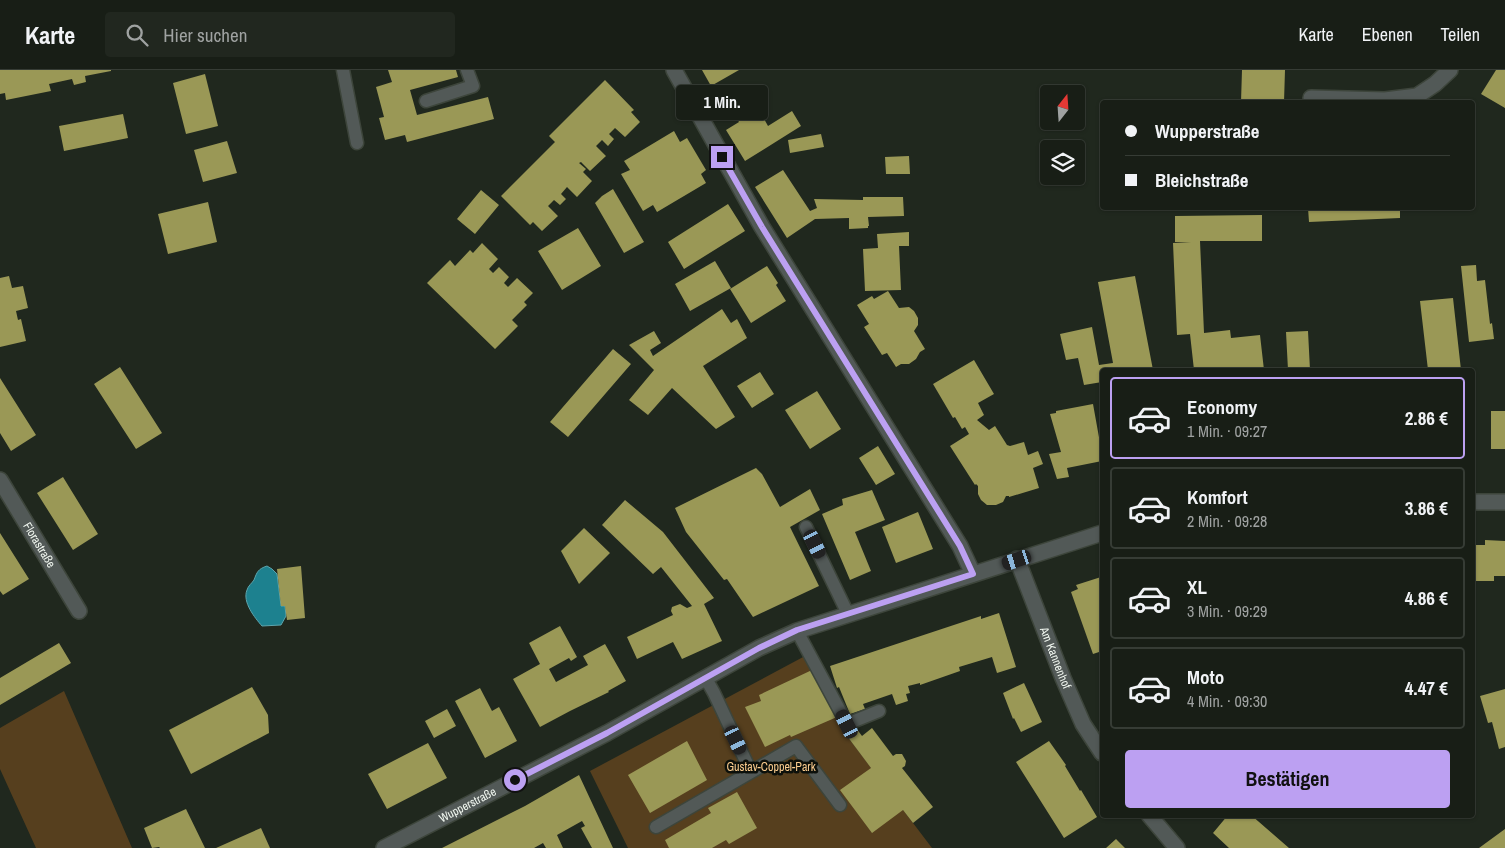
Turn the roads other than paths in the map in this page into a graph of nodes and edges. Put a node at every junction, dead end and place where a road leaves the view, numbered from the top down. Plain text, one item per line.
1 (343, 70) edge
2 (467, 70) edge
3 (674, 70) edge
4 (1450, 70) edge
5 (1311, 98) dead end
6 (426, 101) dead end
7 (357, 143) dead end
8 (0, 480) edge
9 (1475, 502) edge
10 (1505, 502) edge
11 (806, 527) dead end
12 (1100, 534) edge
13 (1017, 560) junction
14 (973, 574) junction
15 (79, 611) dead end
16 (848, 614) junction
17 (797, 630) junction
18 (705, 677) junction
19 (880, 711) dead end
20 (1100, 750) edge
21 (751, 772) junction
22 (840, 805) dead end
23 (1151, 818) edge
24 (656, 827) dead end
25 (391, 846) edge
26 (1176, 848) edge

1 - 7 lane
2 - 6 lane
3 - 14 street
4 - 5 street
8 - 15 street, Florastraße
9 - 10 street
11 - 16 lane
12 - 13 street, Wupperstraße
13 - 14 street, Wupperstraße
13 - 20 street, Am Kannenhof
14 - 16 street, Wupperstraße
16 - 17 street, Wupperstraße
17 - 18 street, Wupperstraße
17 - 19 lane
18 - 21 lane
18 - 25 street, Wupperstraße
21 - 22 lane
21 - 24 lane
23 - 26 street

